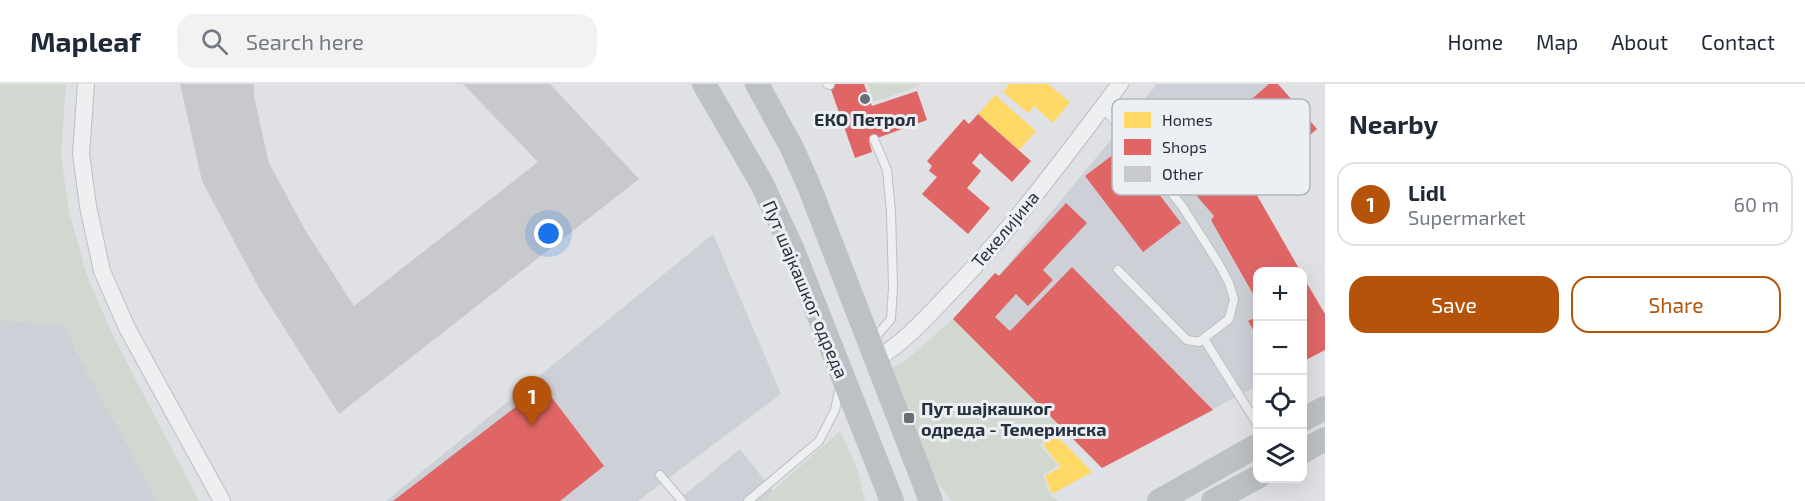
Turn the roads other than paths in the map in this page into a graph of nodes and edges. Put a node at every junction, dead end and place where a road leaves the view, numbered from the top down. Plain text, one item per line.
1 (86, 84) edge
2 (704, 84) edge
3 (757, 84) edge
4 (1120, 84) edge
5 (1103, 106) junction
6 (1112, 117) edge
7 (874, 139) dead end
8 (1173, 195) edge
9 (1118, 270) dead end
10 (1204, 339) junction
11 (873, 351) junction
12 (843, 374) junction
13 (1325, 408) edge
14 (1307, 417) edge
15 (1253, 419) edge
16 (1325, 439) edge
17 (1253, 447) edge
18 (1307, 449) edge
19 (660, 475) dead end
20 (921, 475) junction
21 (1253, 479) edge
22 (889, 496) edge
23 (222, 501) edge
24 (682, 501) edge
25 (748, 501) edge
26 (932, 501) edge
27 (940, 501) edge
28 (1159, 501) edge
29 (1213, 501) edge

1 - 23 street
2 - 12 main road, Пут шајкашког одреда
3 - 11 main road, Пут шајкашког одреда
4 - 5 street, Текелијина
5 - 6 lane
5 - 11 street, Текелијина
7 - 11 lane
8 - 10 lane
9 - 10 lane
10 - 15 lane
11 - 20 main road, Пут шајкашког одреда
12 - 22 main road, Пут шајкашког одреда
12 - 25 lane
13 - 14 main road
16 - 18 main road
17 - 28 main road
19 - 24 lane
20 - 26 main road, Пут шајкашког одреда
20 - 27 main road
21 - 29 main road

